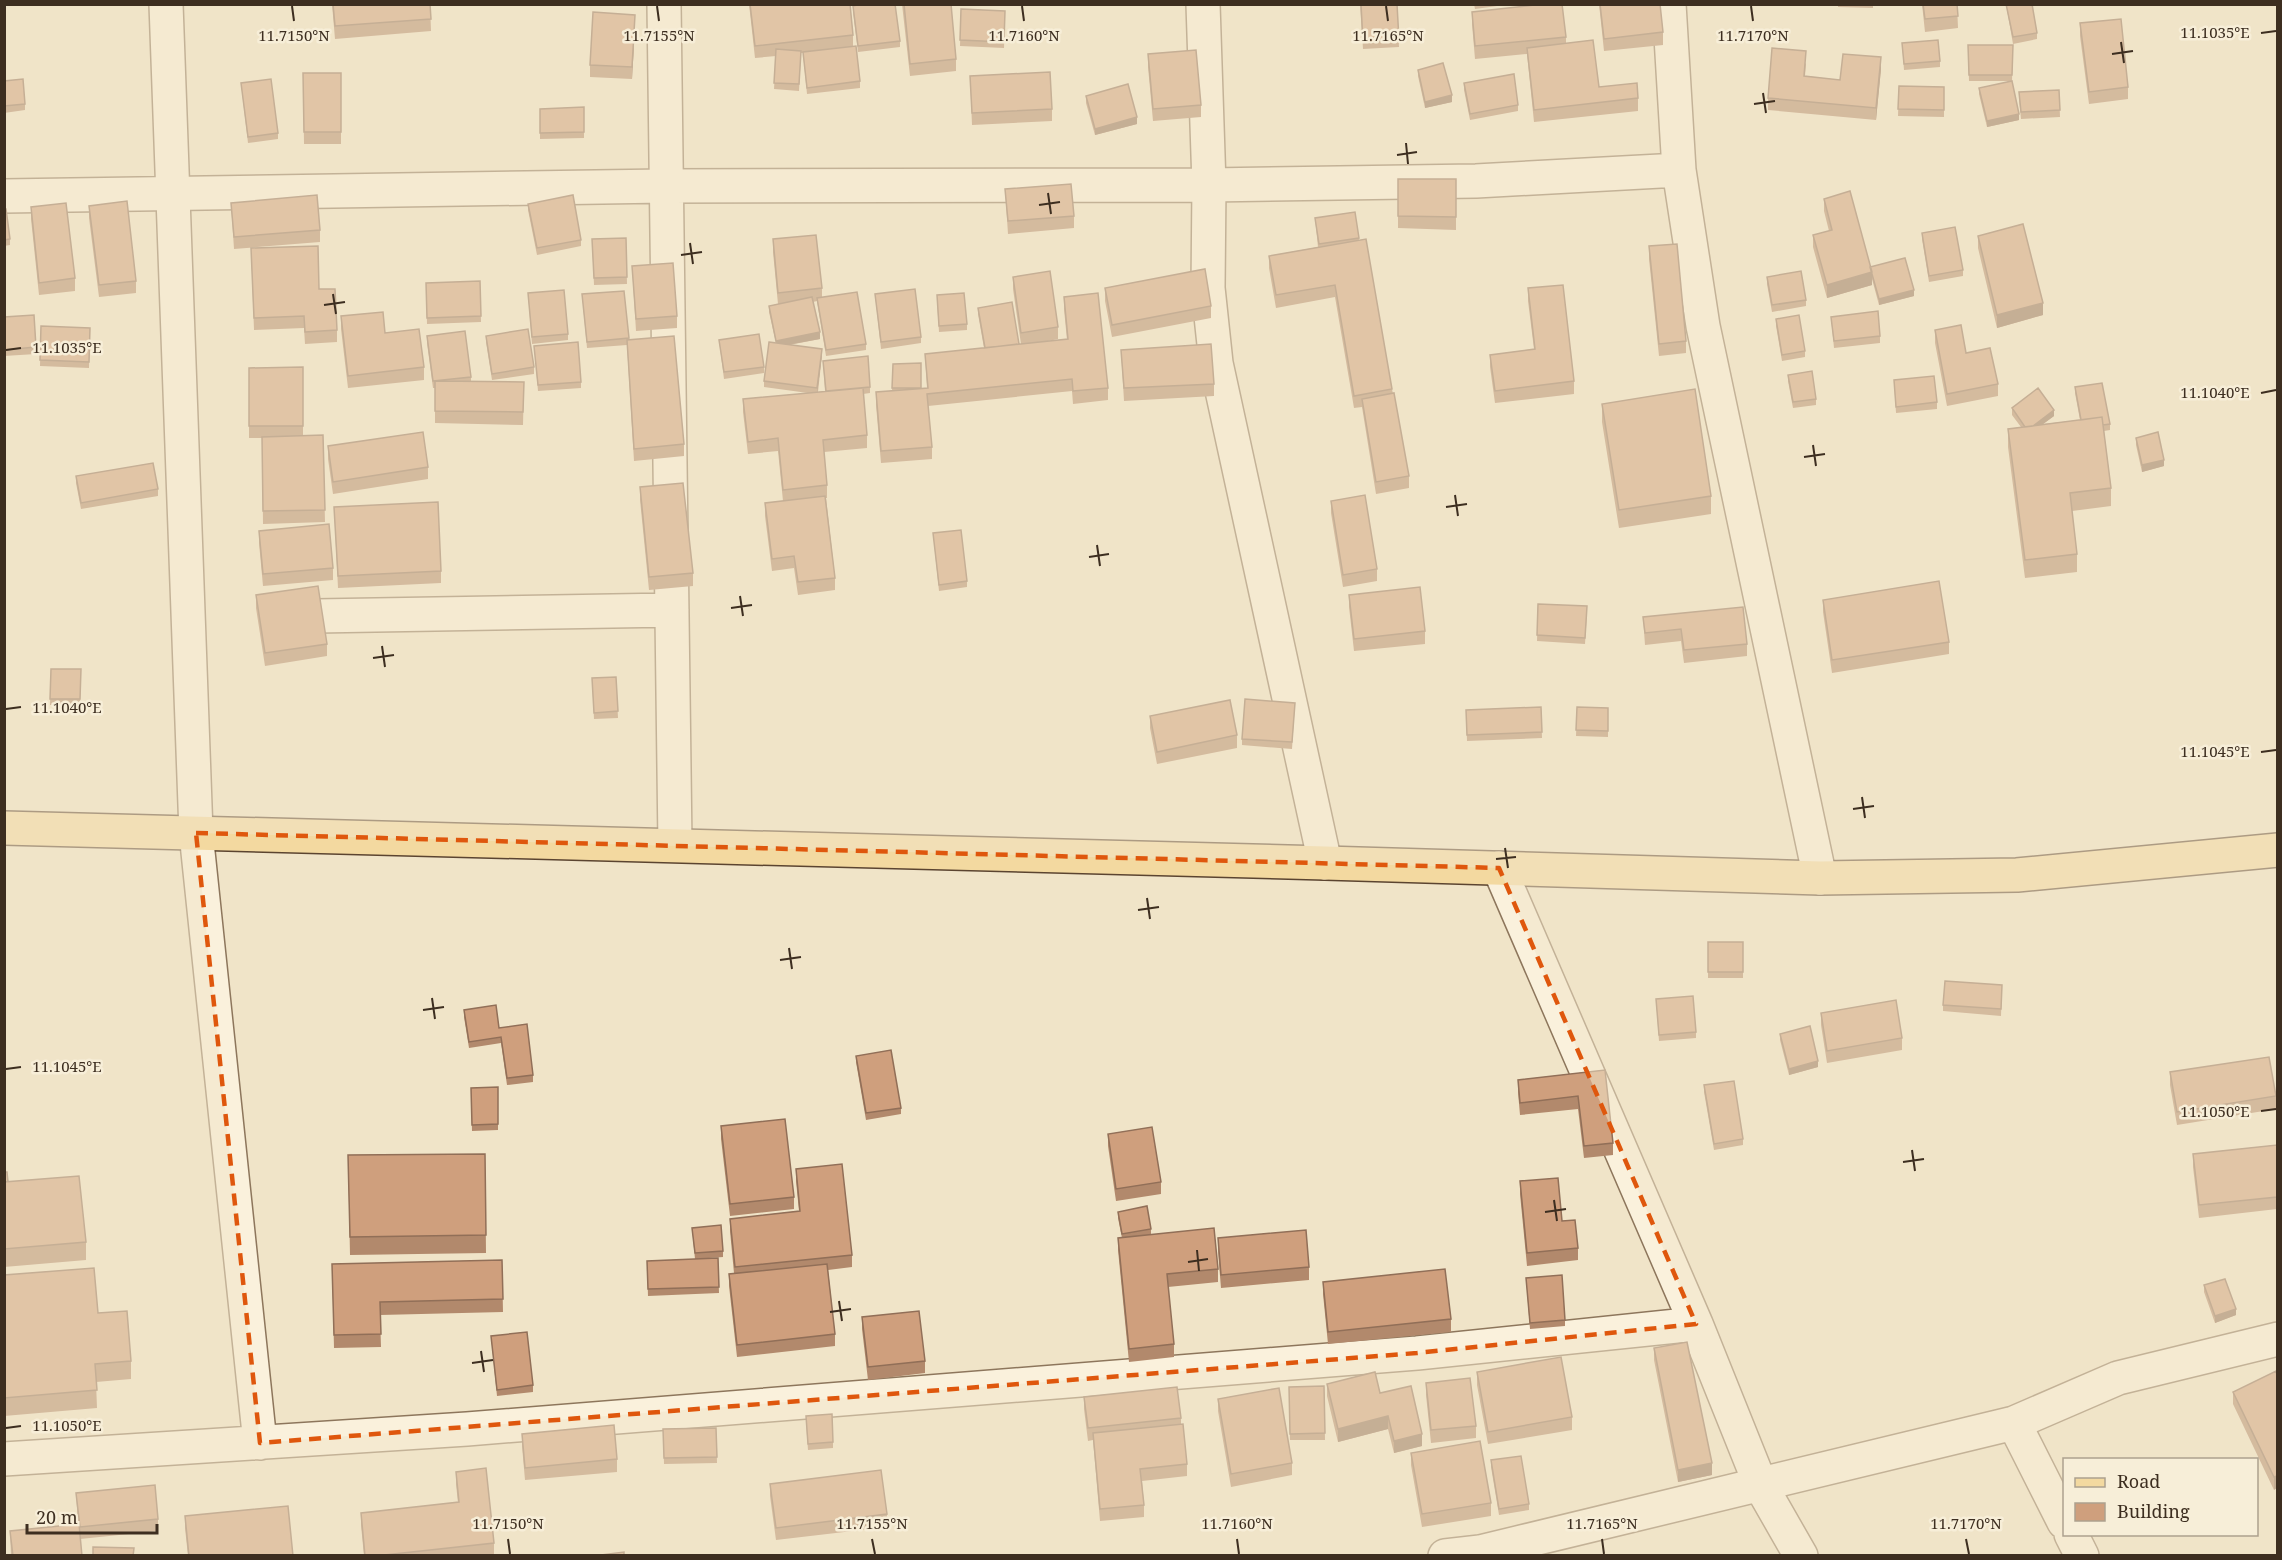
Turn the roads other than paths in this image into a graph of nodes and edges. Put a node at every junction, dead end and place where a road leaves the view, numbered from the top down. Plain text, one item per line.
1 (166, 4) edge
2 (664, 4) edge
3 (1203, 4) edge
4 (1670, 4) edge
5 (1679, 170) junction
6 (1209, 185) junction
7 (665, 186) junction
8 (171, 194) junction
9 (4, 195) edge
10 (672, 610) junction
11 (316, 616) edge
12 (4, 828) edge
13 (196, 833) junction
14 (675, 845) junction
15 (2277, 850) edge
16 (1325, 863) junction
17 (1499, 868) junction
18 (1820, 878) junction
19 (1696, 1324) junction
20 (2277, 1339) edge
21 (2014, 1424) junction
22 (260, 1443) junction
23 (4, 1459) edge
24 (1761, 1486) junction
25 (2063, 1520) edge
26 (2072, 1536) edge
27 (1445, 1556) edge
28 (1802, 1556) edge
29 (2082, 1556) edge

1 - 8 street
2 - 7 street
3 - 6 street
4 - 5 street
5 - 6 street
5 - 18 street
6 - 7 street
6 - 16 street
7 - 8 street
7 - 10 street
8 - 9 street
8 - 13 street
10 - 11 street
10 - 14 street
12 - 13 main road
13 - 14 main road
13 - 22 street
14 - 16 main road
15 - 18 main road
16 - 17 main road
17 - 18 main road
17 - 19 street
19 - 22 street
19 - 24 street
20 - 21 street
21 - 24 street
21 - 25 street
22 - 23 street
24 - 27 street
24 - 28 street
26 - 29 street

